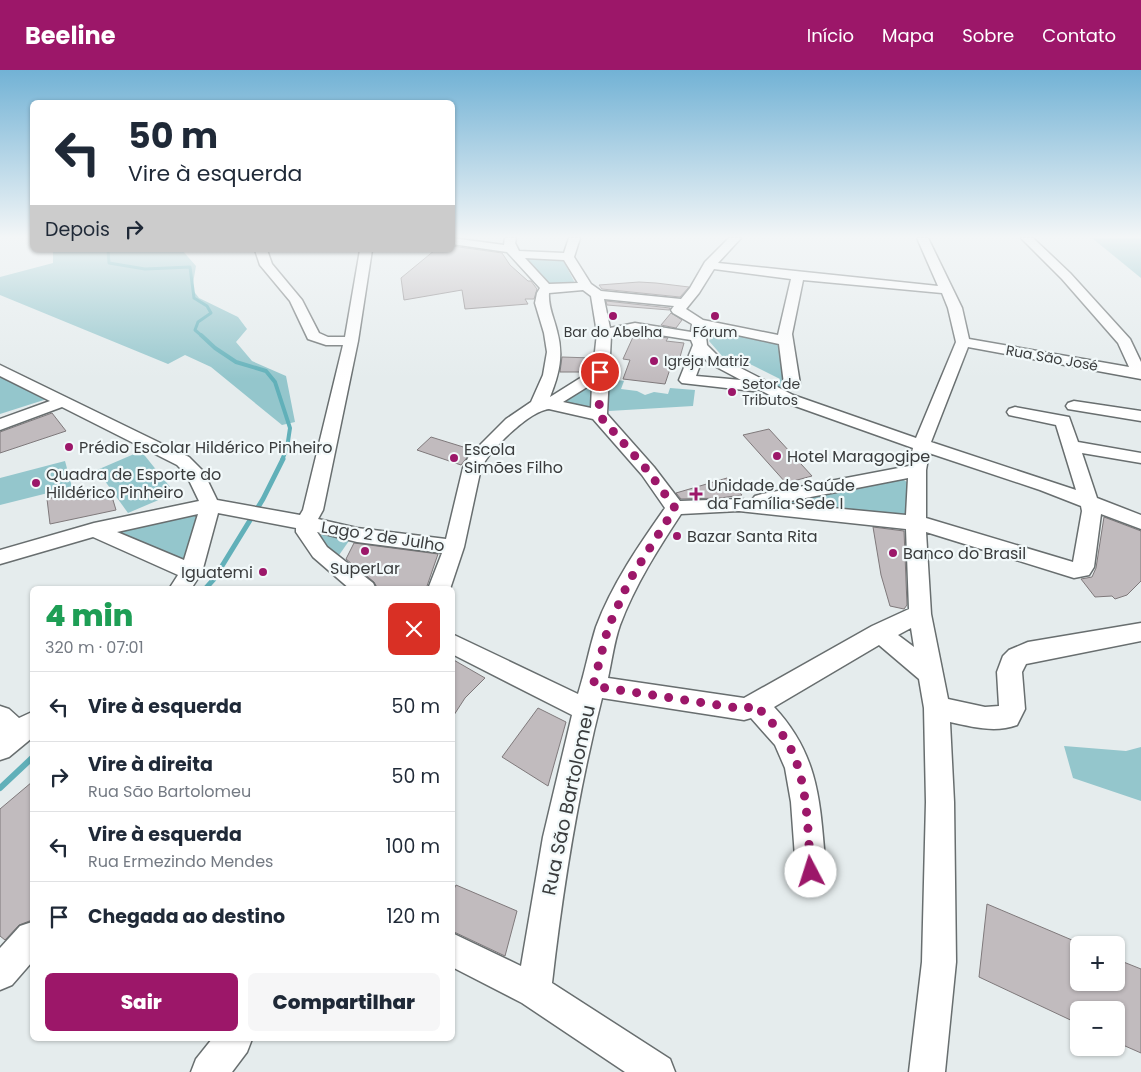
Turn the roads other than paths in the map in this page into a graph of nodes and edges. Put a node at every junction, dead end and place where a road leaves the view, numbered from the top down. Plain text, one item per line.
1 (283, 285) edge
2 (360, 285) edge
3 (543, 285) edge
4 (697, 285) edge
5 (796, 285) edge
6 (890, 285) edge
7 (943, 285) edge
8 (1074, 285) edge
9 (586, 286) joint
10 (546, 288) junction
11 (945, 290) junction
12 (597, 295) junction
13 (682, 306) junction
14 (635, 327) junction
15 (604, 333) junction
16 (698, 335) junction
17 (351, 341) junction
18 (785, 341) junction
19 (962, 342) junction
20 (0, 370) edge
21 (600, 372) junction
22 (1140, 374) edge
23 (792, 384) dead end
24 (764, 387) junction
25 (58, 400) junction
26 (547, 403) junction
27 (1074, 406) dead end
28 (1139, 410) edge
29 (1015, 412) dead end
30 (599, 415) junction
31 (0, 417) edge
32 (0, 425) edge
33 (922, 444) junction
34 (1072, 446) junction
35 (1141, 458) edge
36 (917, 470) junction
37 (1091, 502) junction
38 (210, 505) junction
39 (739, 506) junction
40 (675, 508) junction
41 (1141, 522) edge
42 (306, 523) junction
43 (916, 523) junction
44 (94, 530) junction
45 (356, 535) junction
46 (454, 547) junction
47 (0, 557) edge
48 (336, 566) junction
49 (186, 580) edge
50 (361, 586) edge
51 (440, 586) edge
52 (920, 614) junction
53 (1141, 632) edge
54 (880, 633) junction
55 (455, 644) edge
56 (931, 674) junction
57 (589, 698) junction
58 (756, 705) junction
59 (937, 708) junction
60 (811, 872) dead end
61 (30, 940) edge
62 (455, 951) edge
63 (0, 973) edge
64 (534, 991) junction
65 (232, 1041) edge
66 (209, 1072) edge
67 (657, 1072) edge
68 (927, 1072) edge

1 - 17 street
2 - 17 street
3 - 10 street
4 - 13 street
5 - 18 street
6 - 11 street
7 - 11 street
8 - 22 street
9 - 10 street
9 - 12 street
10 - 26 street
11 - 19 street
12 - 13 street
12 - 15 street
13 - 14 street
13 - 16 street
14 - 15 street
14 - 16 street
15 - 21 street
16 - 18 street
16 - 24 street
16 - 24 street
17 - 42 street
18 - 23 street
19 - 22 street, Rua São José
19 - 33 street
20 - 25 street
21 - 26 street
21 - 26 street
21 - 30 street
24 - 33 street
25 - 31 street
25 - 32 street
25 - 38 street
26 - 30 street
26 - 46 street
27 - 28 street
29 - 34 street
30 - 40 street
33 - 36 street
33 - 37 street
34 - 35 street
34 - 37 street
36 - 39 street
36 - 43 street
37 - 41 street
37 - 43 street
38 - 42 street, Lago 2 de Julho
38 - 44 street
38 - 49 street
39 - 40 street
39 - 43 street
40 - 57 street, Rua São Bartolomeu
42 - 45 street, Lago 2 de Julho
42 - 48 street
43 - 52 street
44 - 47 street
44 - 49 street
45 - 46 street, Lago 2 de Julho
45 - 48 street
46 - 51 street
48 - 50 street
52 - 54 street
52 - 56 street
53 - 59 street
54 - 56 street
54 - 58 street
55 - 57 street
56 - 59 street
57 - 58 street
57 - 64 street, Rua São Bartolomeu
58 - 60 street
59 - 68 street
61 - 63 street
62 - 64 street
64 - 67 street
65 - 66 street

